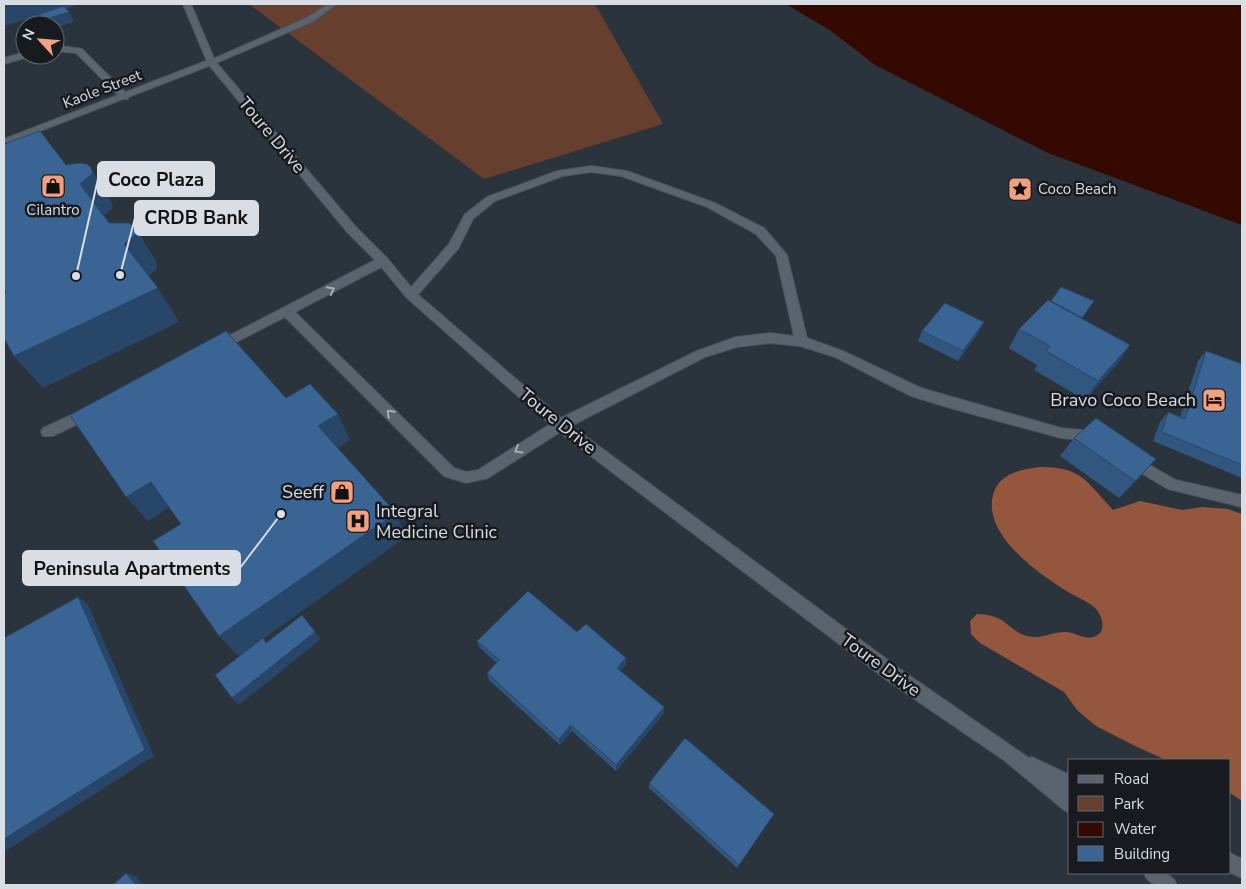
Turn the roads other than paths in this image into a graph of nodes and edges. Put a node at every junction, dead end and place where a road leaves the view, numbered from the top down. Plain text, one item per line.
1 (187, 4) edge
2 (333, 4) edge
3 (65, 50) edge
4 (212, 62) junction
5 (125, 96) junction
6 (4, 142) edge
7 (383, 261) junction
8 (411, 295) junction
9 (287, 311) junction
10 (800, 341) junction
11 (207, 352) edge
12 (101, 406) edge
13 (560, 425) junction
14 (48, 432) dead end
15 (1242, 501) edge
16 (1011, 755) junction
17 (1068, 783) edge
18 (1068, 802) edge
19 (1231, 863) edge
20 (1242, 869) edge
21 (1154, 874) edge
22 (1168, 885) edge

1 - 4 street, Toure Drive
2 - 4 street, Kaole Street
3 - 5 street
4 - 5 street, Kaole Street
4 - 7 street, Toure Drive
5 - 6 street, Kaole Street
7 - 8 street, Toure Drive
9 -> 7 street
8 - 10 street
8 - 13 street, Toure Drive
9 - 11 street
13 -> 9 street
10 - 13 street
10 - 15 street
12 - 14 street
13 - 16 street, Toure Drive
16 - 17 street, Toure Drive
16 - 18 street, Toure Drive
19 - 20 street
21 - 22 street

